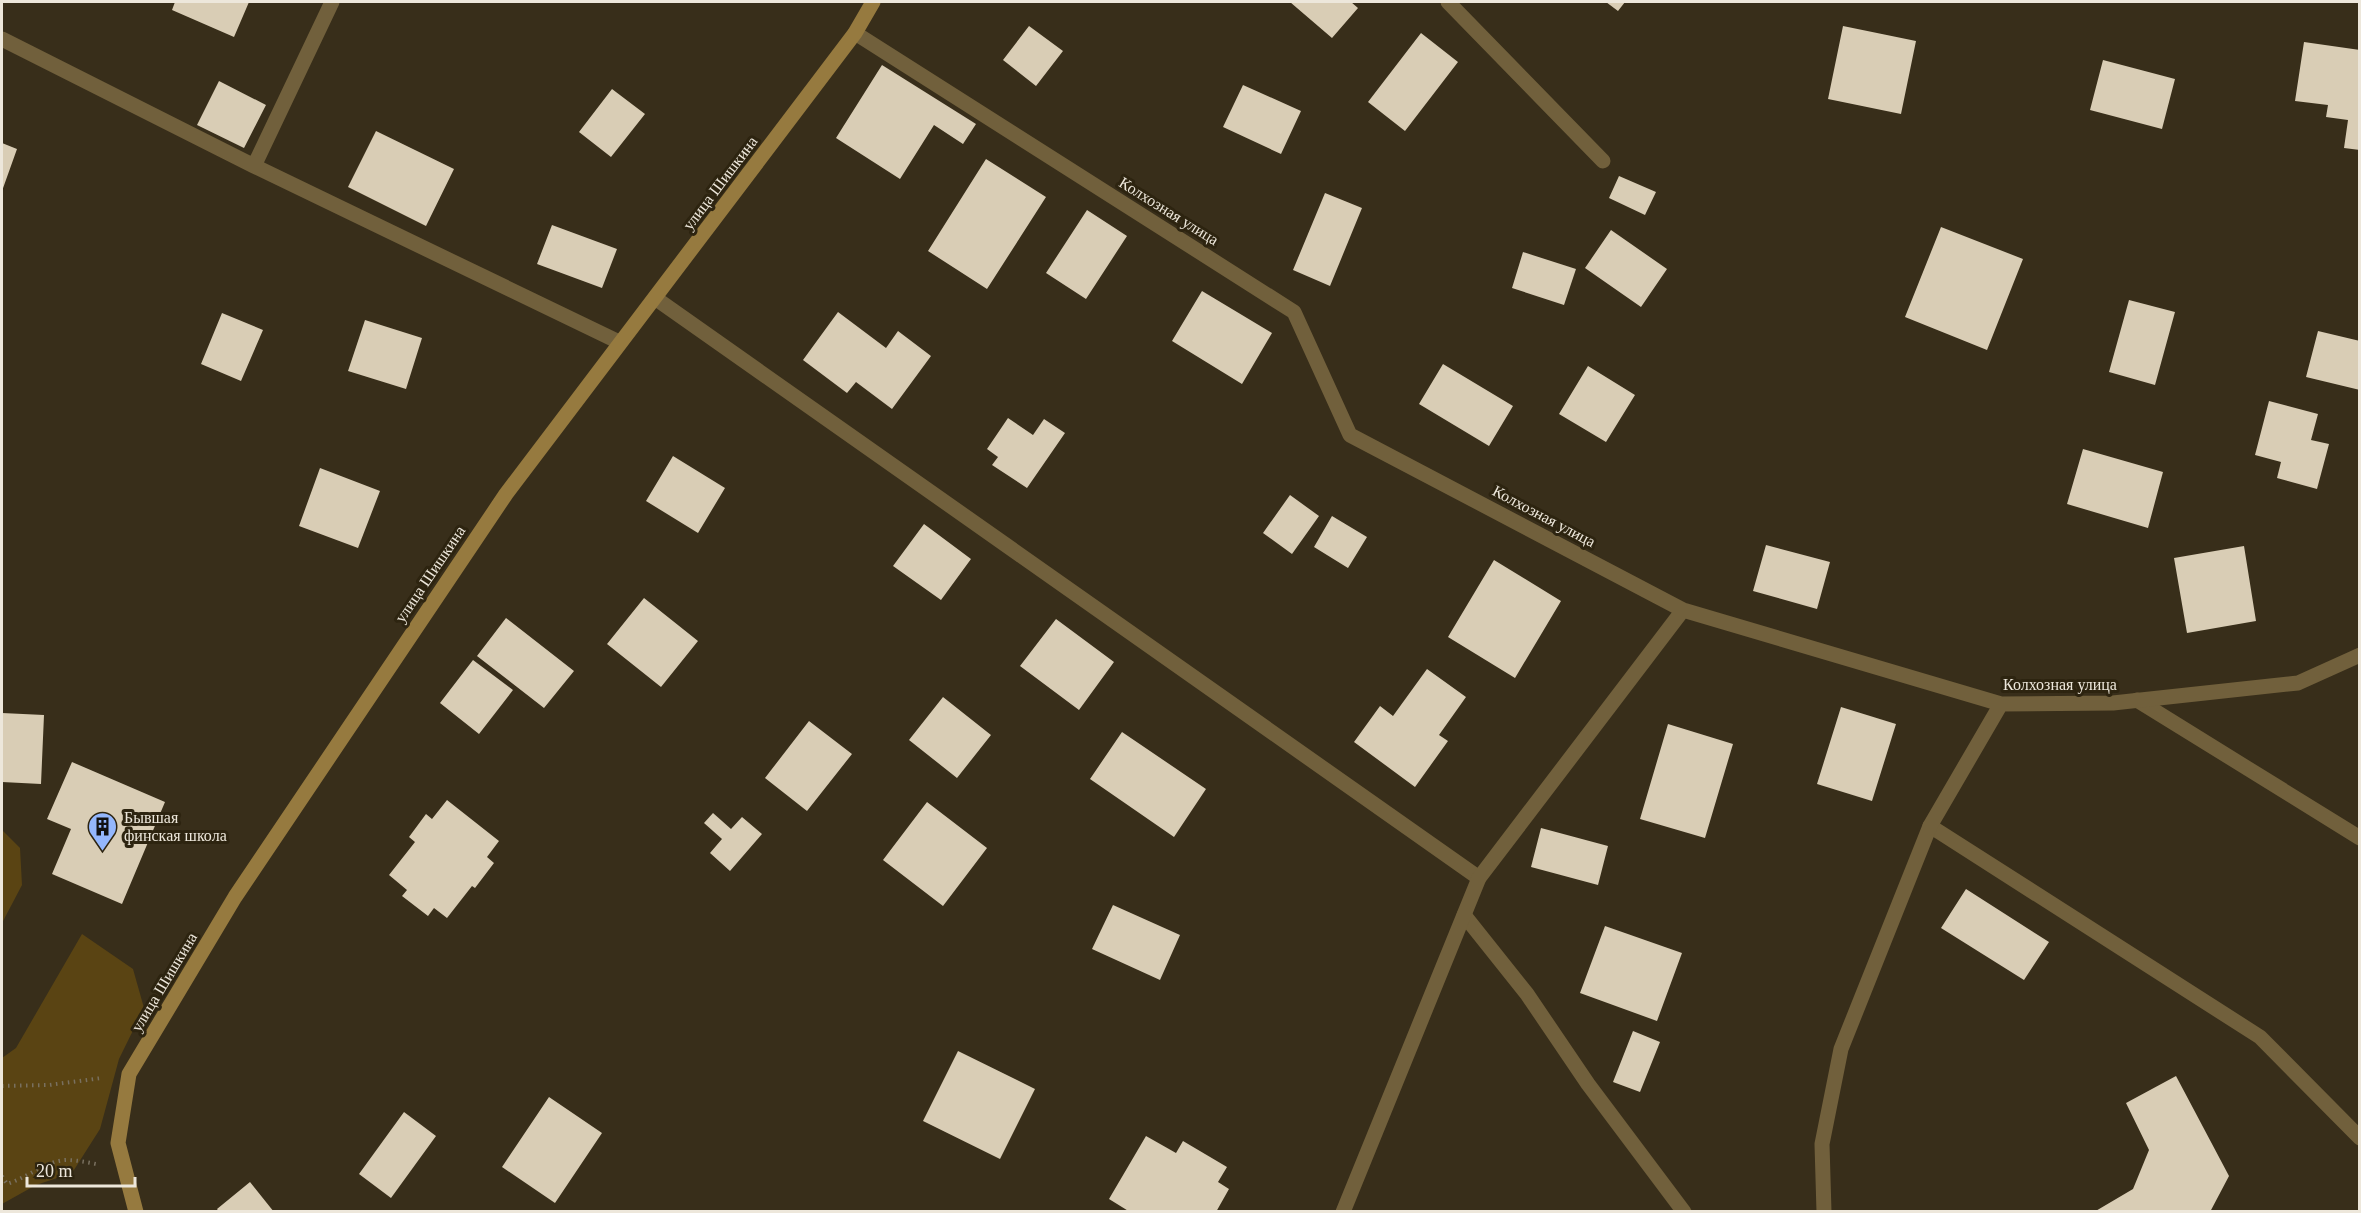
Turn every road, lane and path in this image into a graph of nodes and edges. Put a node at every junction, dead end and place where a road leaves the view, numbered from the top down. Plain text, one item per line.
1 (332, 2) edge
2 (873, 2) edge
3 (1448, 2) edge
4 (855, 33) junction
5 (2, 39) edge
6 (1603, 160) dead end
7 (254, 166) junction
8 (655, 298) junction
9 (619, 342) junction
10 (1683, 610) junction
11 (2360, 655) edge
12 (2137, 700) junction
13 (2001, 705) junction
14 (1930, 826) junction
15 (2360, 838) edge
16 (1479, 878) junction
17 (1464, 915) junction
18 (105, 1077) dead end
19 (2, 1086) edge
20 (2360, 1138) edge
21 (125, 1167) junction
22 (2, 1176) edge
23 (136, 1212) edge
24 (1343, 1212) edge
25 (1684, 1212) edge
26 (1824, 1212) edge

1 - 7 street
2 - 4 street, улица Шишкина
3 - 6 street
4 - 8 street, улица Шишкина
4 - 10 street, Колхозная улица
5 - 7 street
7 - 9 street
8 - 9 street, улица Шишкина
8 - 16 street
9 - 21 street, улица Шишкина
10 - 13 street, Колхозная улица
10 - 16 street
11 - 12 street, Колхозная улица
12 - 13 street, Колхозная улица
12 - 15 street
13 - 14 street
14 - 20 street
14 - 26 street
16 - 17 street
17 - 24 street
17 - 25 street
18 - 19 path
21 - 22 path
21 - 23 street, улица Шишкина

